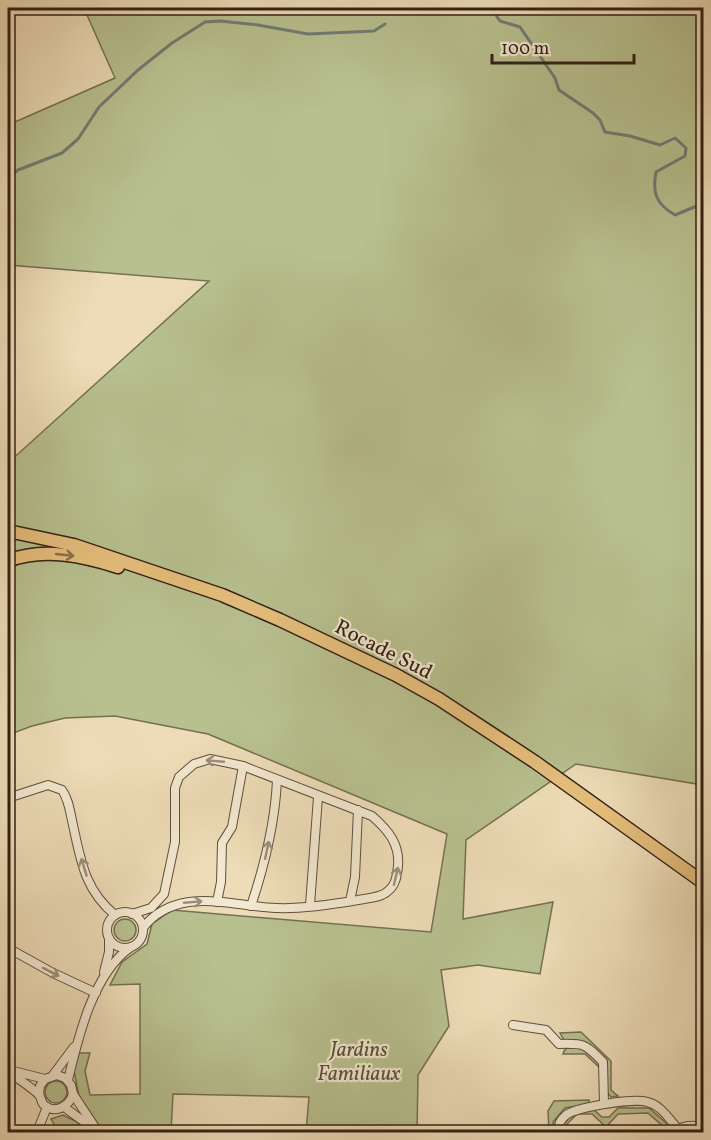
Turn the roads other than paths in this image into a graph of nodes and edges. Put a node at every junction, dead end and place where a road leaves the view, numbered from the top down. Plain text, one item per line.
1 (8, 526) edge
2 (8, 531) edge
3 (74, 545) junction
4 (8, 561) edge
5 (280, 620) junction
6 (243, 766) junction
7 (277, 780) junction
8 (318, 797) junction
9 (8, 798) edge
10 (358, 810) junction
11 (704, 884) edge
12 (350, 901) junction
13 (217, 902) junction
14 (310, 905) junction
15 (251, 906) junction
16 (132, 914) junction
17 (116, 915) junction
18 (143, 928) junction
19 (109, 938) junction
20 (130, 947) junction
21 (8, 948) edge
22 (102, 982) junction
23 (96, 993) junction
24 (513, 1025) dead end
25 (77, 1043) junction
26 (8, 1070) edge
27 (49, 1077) junction
28 (68, 1080) junction
29 (73, 1094) junction
30 (39, 1095) junction
31 (604, 1104) junction
32 (47, 1107) junction
33 (64, 1107) junction
34 (704, 1127) edge
35 (97, 1131) edge
36 (677, 1131) edge
37 (37, 1132) edge
38 (558, 1132) edge

1 - 3 main road
2 - 3 main road, Rocade Sud
3 - 5 main road, Rocade Sud
4 -> 5 main road
5 - 11 main road, Rocade Sud
6 - 7 street
6 - 13 street
6 -> 16 street
7 - 8 street
15 -> 7 street
8 - 10 street
8 - 14 street
17 -> 9 street
10 - 12 street
12 -> 10 street
12 - 14 street
13 - 15 street
18 -> 13 street
14 - 15 street
16 - 17 street
16 - 18 street
17 - 19 street
18 - 20 street
19 - 20 street
19 - 22 street
20 - 22 street
21 -> 23 street
22 - 23 street
23 - 25 street
24 - 31 street
25 - 27 street
25 - 28 street
26 - 27 street
26 - 30 street
27 - 28 street
27 - 30 street
28 - 29 street
29 - 33 street
29 - 35 street
30 - 32 street
31 - 36 street
31 - 38 street
32 - 33 street
32 - 37 street
33 - 35 street
34 - 36 street

